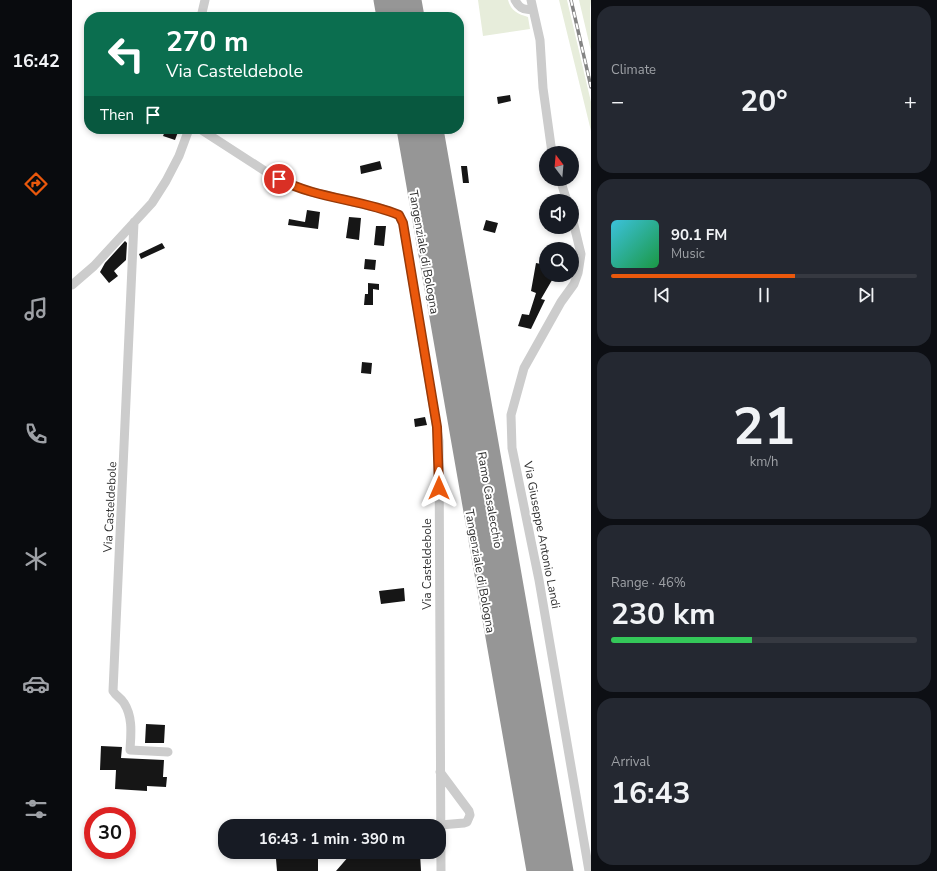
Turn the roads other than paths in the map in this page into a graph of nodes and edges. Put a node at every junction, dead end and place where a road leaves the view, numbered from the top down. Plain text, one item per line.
1 (204, 0) edge
2 (380, 0) edge
3 (392, 0) edge
4 (403, 0) edge
5 (415, 0) edge
6 (515, 0) edge
7 (532, 5) edge
8 (202, 12) edge
9 (382, 12) edge
10 (394, 12) edge
11 (405, 12) edge
12 (417, 12) edge
13 (188, 134) edge
14 (207, 134) edge
15 (404, 134) edge
16 (416, 134) edge
17 (426, 134) edge
18 (438, 134) edge
19 (551, 146) edge
20 (134, 222) junction
21 (576, 234) edge
22 (72, 285) edge
23 (168, 752) dead end
24 (440, 772) junction
25 (440, 819) edge
26 (446, 824) edge
27 (441, 859) edge
28 (441, 871) edge
29 (533, 871) edge
30 (544, 871) edge
31 (555, 871) edge
32 (567, 871) edge
33 (589, 871) edge

1 - 8 street
2 - 9 highway
3 - 10 highway
4 - 11 highway
5 - 12 highway
6 - 7 street
7 - 19 street
13 - 20 street, Via Casteldebole
14 - 24 street, Via Casteldebole
15 - 29 highway, Tangenziale di Bologna
16 - 30 highway, Ramo Casalecchio
17 - 31 highway, Ramo Casalecchio
18 - 32 highway
20 - 22 street, Via Casteldebole
20 - 23 street, Via Casteldebole
21 - 33 street, Via Giuseppe Antonio Landi
24 - 25 street, Via Casteldebole
24 - 26 street
27 - 28 street, Via Casteldebole

